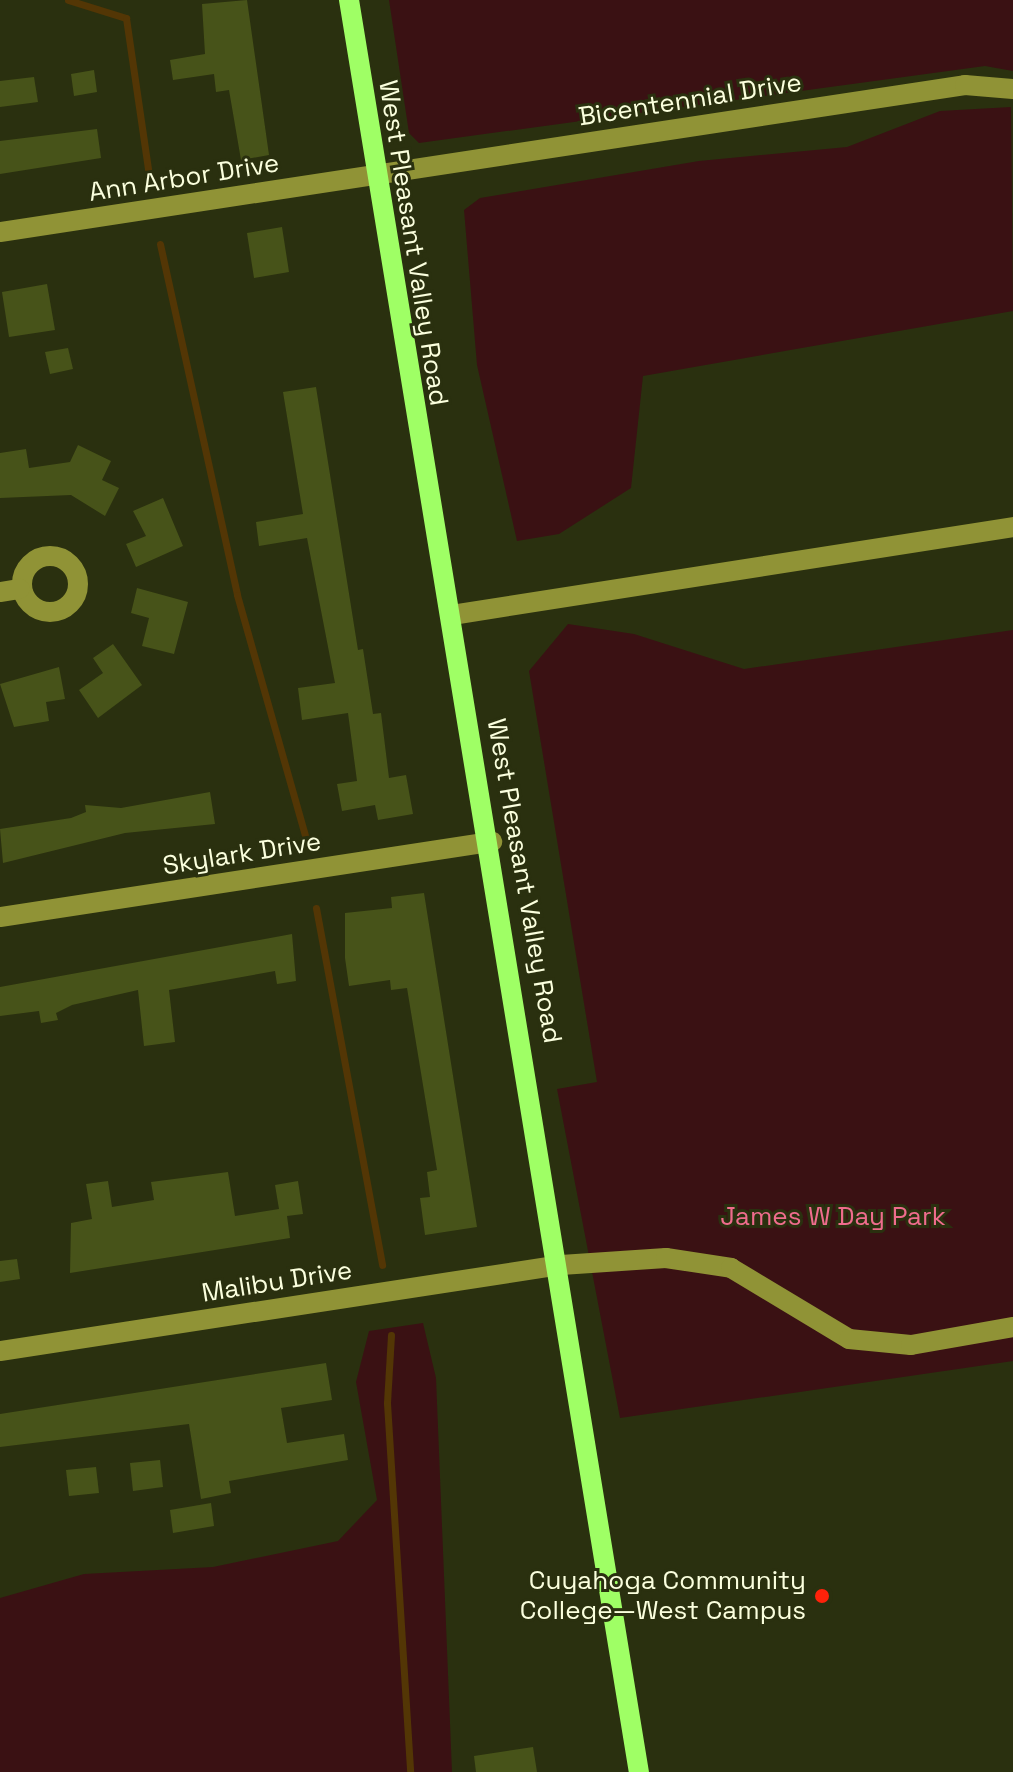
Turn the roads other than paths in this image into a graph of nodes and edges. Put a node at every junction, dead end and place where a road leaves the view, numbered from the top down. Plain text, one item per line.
1 (349, 0) edge
2 (1013, 89) edge
3 (375, 175) junction
4 (0, 232) edge
5 (1013, 527) edge
6 (452, 615) junction
7 (492, 842) junction
8 (0, 917) edge
9 (561, 1265) junction
10 (1013, 1327) edge
11 (0, 1351) edge
12 (639, 1772) edge

1 - 3 main road, West Pleasant Valley Road
2 - 3 street, Bicentennial Drive
3 - 4 street, Ann Arbor Drive
3 - 6 main road, West Pleasant Valley Road
5 - 6 street
6 - 7 main road, West Pleasant Valley Road
7 - 8 street, Skylark Drive
7 - 9 main road, West Pleasant Valley Road
9 - 10 street
9 - 11 street, Malibu Drive
9 - 12 main road, West Pleasant Valley Road

